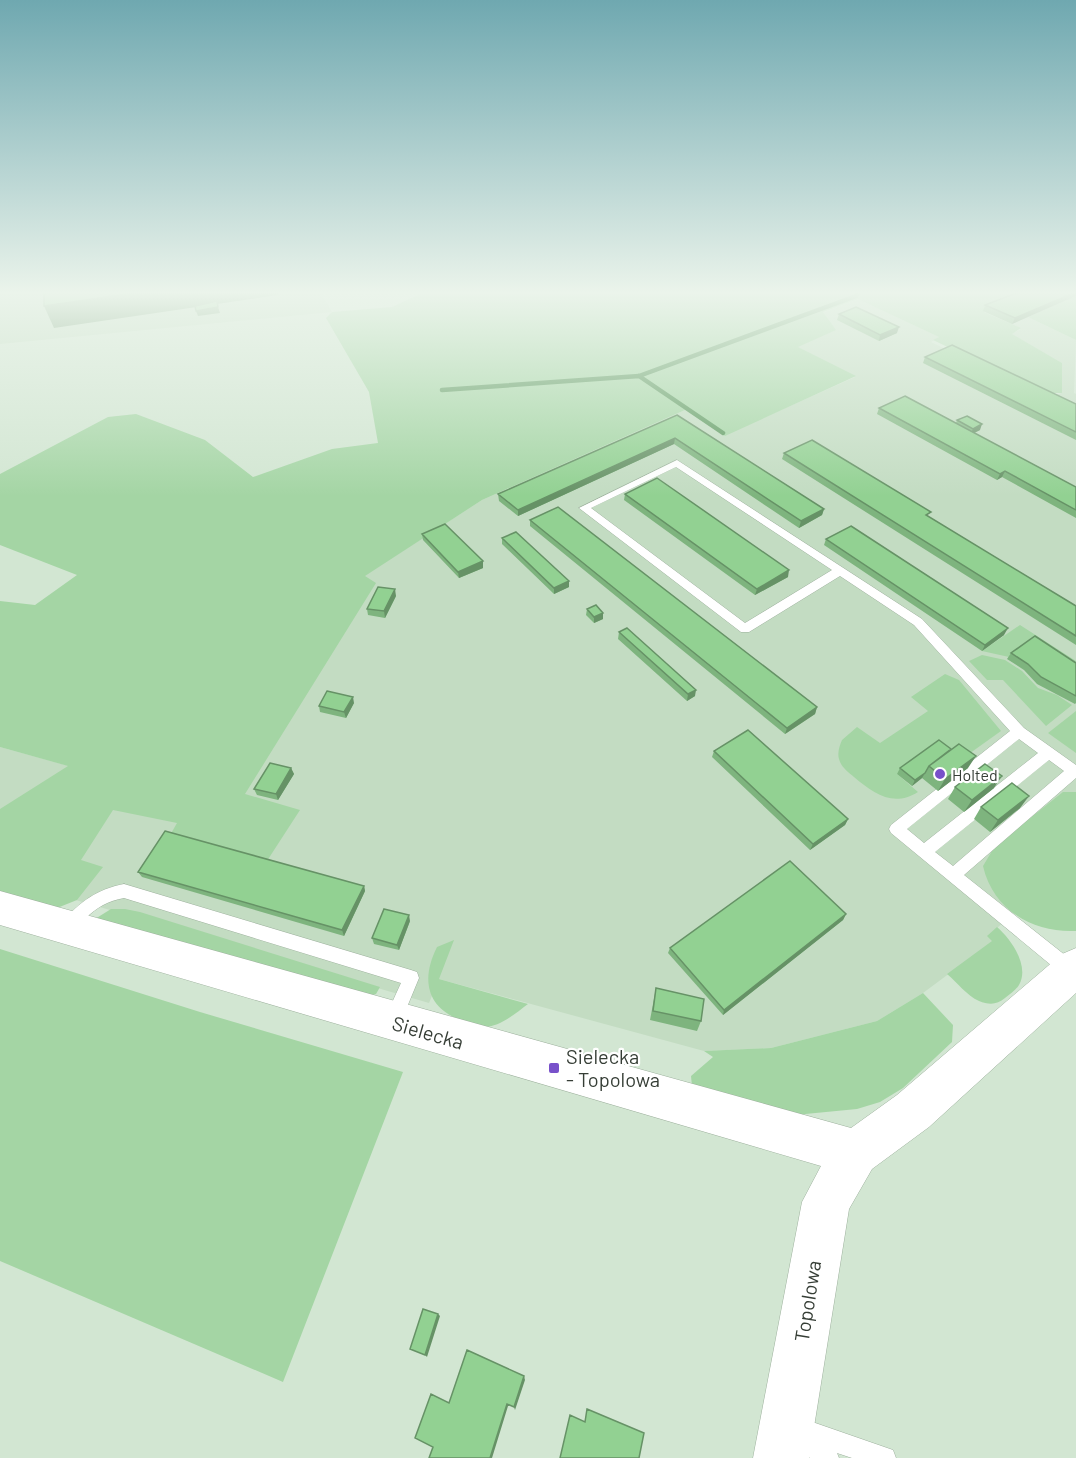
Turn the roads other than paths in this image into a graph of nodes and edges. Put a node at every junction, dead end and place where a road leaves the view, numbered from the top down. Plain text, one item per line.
1 (841, 570) junction
2 (1019, 732) junction
3 (1048, 753) junction
4 (1075, 771) edge
5 (924, 852) junction
6 (953, 875) junction
7 (0, 908) edge
8 (1074, 969) edge
9 (856, 1153) junction
10 (784, 1441) edge
11 (828, 1458) edge
12 (885, 1458) edge

1 - 1 lane
1 - 2 lane
2 - 3 lane
2 - 5 lane
3 - 4 lane
3 - 5 lane
4 - 6 lane
5 - 6 lane
6 - 8 lane
7 - 9 street, Sielecka
8 - 9 street
9 - 10 street, Topolowa
10 - 11 lane
10 - 12 lane

